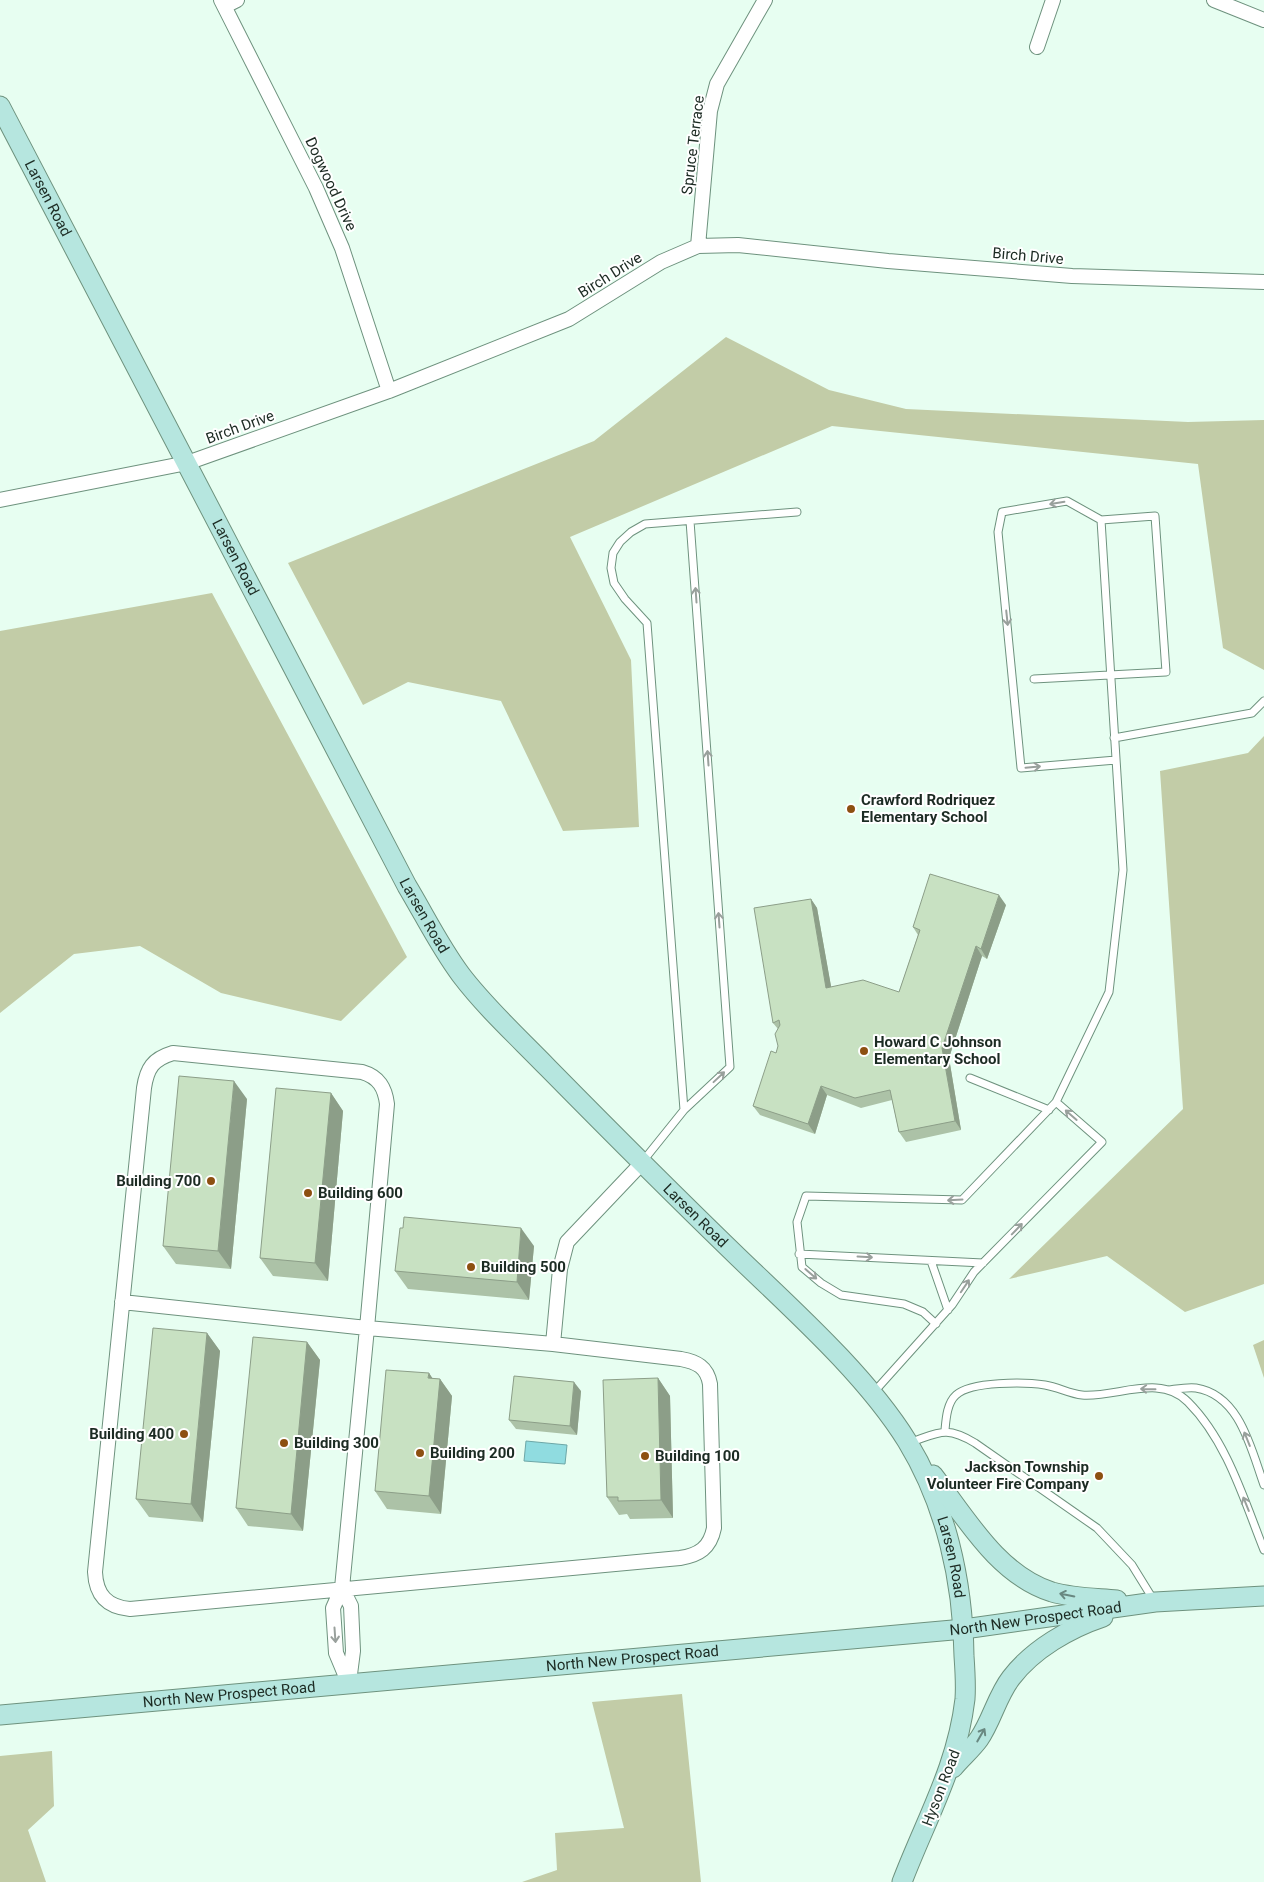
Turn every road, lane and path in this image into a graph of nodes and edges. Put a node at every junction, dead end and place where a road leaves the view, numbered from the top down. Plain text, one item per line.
1 (765, 0) edge
2 (1053, 0) edge
3 (1214, 0) edge
4 (227, 2) edge
5 (1264, 20) edge
6 (1037, 47) dead end
7 (0, 106) edge
8 (698, 246) junction
9 (1264, 282) edge
10 (389, 391) junction
11 (187, 464) junction
12 (0, 500) edge
13 (796, 512) dead end
14 (690, 520) junction
15 (1101, 520) junction
16 (1110, 675) junction
17 (1034, 679) dead end
18 (1264, 702) edge
19 (1114, 738) junction
20 (1116, 760) junction
21 (970, 1078) dead end
22 (1056, 1102) junction
23 (684, 1110) junction
24 (1049, 1110) junction
25 (641, 1164) junction
26 (799, 1254) junction
27 (931, 1261) junction
28 (983, 1264) junction
29 (122, 1302) junction
30 (948, 1310) junction
31 (936, 1324) junction
32 (367, 1328) junction
33 (553, 1344) junction
34 (1167, 1390) junction
35 (872, 1394) junction
36 (945, 1430) junction
37 (908, 1443) junction
38 (1264, 1484) edge
39 (1264, 1550) edge
40 (342, 1588) junction
41 (1264, 1596) edge
42 (1152, 1602) junction
43 (964, 1630) junction
44 (349, 1684) junction
45 (0, 1715) edge
46 (949, 1771) junction
47 (902, 1882) edge

1 - 8 street, Spruce Terrace
2 - 6 street
3 - 5 street
4 - 10 street, Dogwood Drive
7 - 11 street, Larsen Road
8 - 9 street, Birch Drive
8 - 10 street, Birch Drive
10 - 11 street, Birch Drive
11 - 12 street, Birch Drive
11 - 25 street, Larsen Road
13 - 14 lane
23 -> 14 lane
14 - 23 lane
15 - 16 lane
15 - 16 lane
15 -> 20 lane
16 - 17 lane
16 - 19 lane
18 - 19 lane
19 - 20 lane
20 - 22 lane
21 - 24 lane
22 - 24 lane
28 -> 22 lane
23 - 25 lane
24 -> 26 lane
25 - 33 street
25 - 35 street, Larsen Road
26 -> 27 lane
26 -> 31 lane
27 - 28 lane
27 - 30 lane
30 -> 28 lane
29 - 32 street
29 - 32 street
29 - 40 street
30 - 31 lane
31 - 35 lane
32 - 33 street
32 - 40 street
33 - 40 street
34 -> 36 lane
38 -> 34 lane
39 -> 34 lane
35 - 37 street, Larsen Road
36 - 37 lane
36 - 42 lane
42 -> 37 street
37 - 43 street, Larsen Road
40 - 44 street
41 - 42 street, North New Prospect Road
42 - 43 street, North New Prospect Road
46 -> 42 street
43 - 44 street, North New Prospect Road
43 - 46 street, Hyson Road
44 - 45 street, North New Prospect Road
46 - 47 street, Hyson Road

